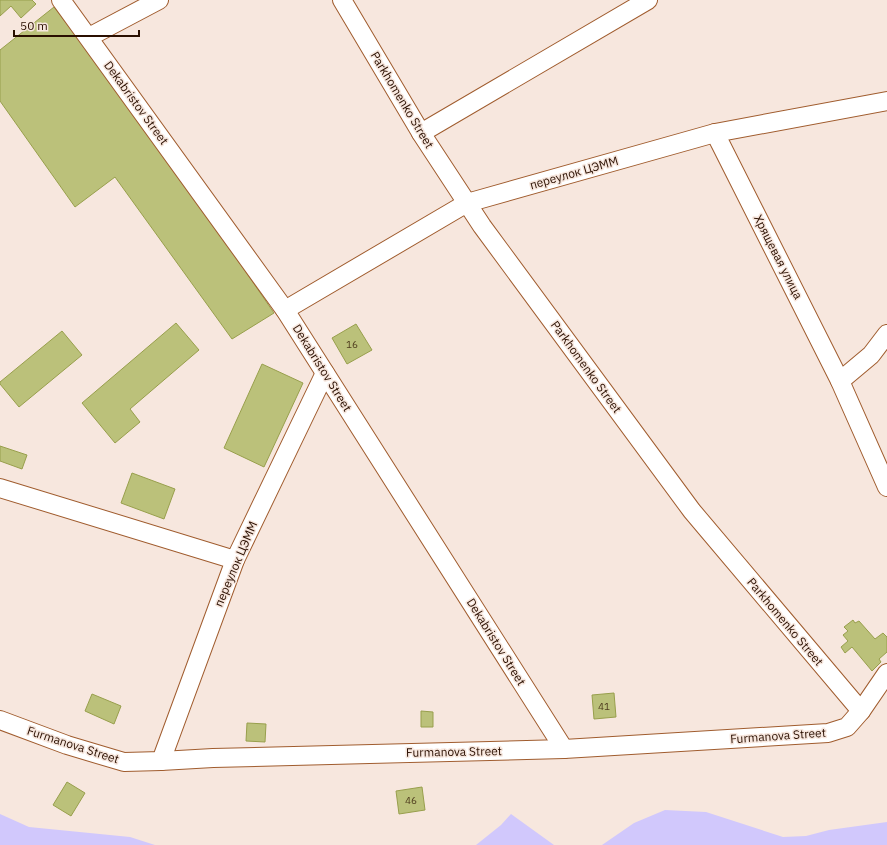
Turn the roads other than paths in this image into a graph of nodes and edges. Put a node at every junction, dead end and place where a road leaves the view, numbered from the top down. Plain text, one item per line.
1 (62, 0) edge
2 (160, 0) edge
3 (342, 0) edge
4 (648, 0) edge
5 (89, 37) junction
6 (887, 101) edge
7 (421, 133) junction
8 (715, 133) junction
9 (467, 203) junction
10 (285, 310) junction
11 (887, 334) edge
12 (325, 373) junction
13 (840, 381) junction
14 (887, 486) edge
15 (0, 488) edge
16 (235, 560) junction
17 (887, 673) edge
18 (860, 711) junction
19 (0, 720) edge
20 (564, 749) junction
21 (162, 762) junction

1 - 5 street, Dekabristov Street
2 - 5 street
3 - 7 street, Parkhomenko Street
4 - 7 street
5 - 10 street, Dekabristov Street
6 - 8 street, переулок ЦЭММ
7 - 9 street, Parkhomenko Street
8 - 9 street, переулок ЦЭММ
8 - 13 street, Хрящевая улица
9 - 10 street, переулок ЦЭММ
9 - 18 street, Parkhomenko Street
10 - 12 street, Dekabristov Street
11 - 13 street
12 - 16 street, переулок ЦЭММ
12 - 20 street, Dekabristov Street
13 - 14 street, Хрящевая улица
15 - 16 street
16 - 21 street, переулок ЦЭММ
17 - 18 street, Furmanova Street
18 - 20 street, Furmanova Street
19 - 21 street, Furmanova Street
20 - 21 street, Furmanova Street

